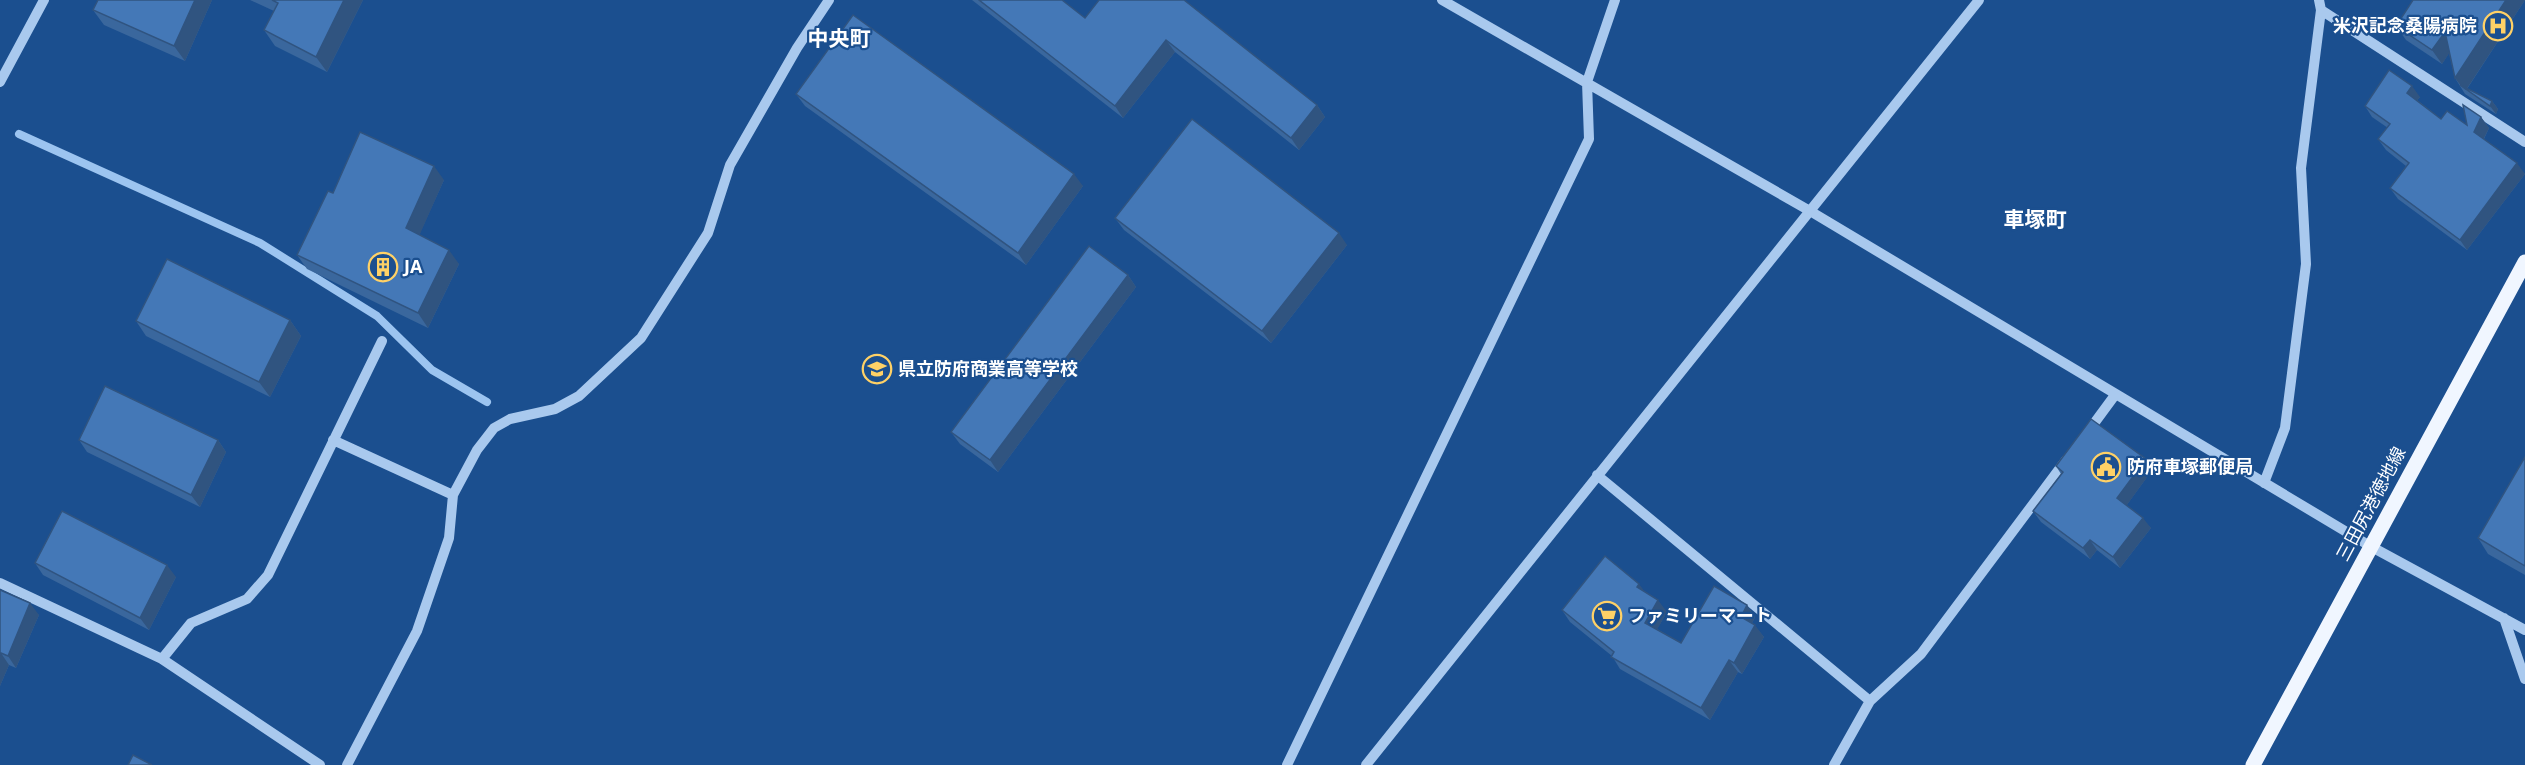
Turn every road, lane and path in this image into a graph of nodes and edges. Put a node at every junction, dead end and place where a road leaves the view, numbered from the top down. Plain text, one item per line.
1 (44, 0) edge
2 (830, 0) edge
3 (1442, 0) edge
4 (1615, 0) edge
5 (1979, 0) edge
6 (2320, 5) edge
7 (1587, 81) junction
8 (0, 82) edge
9 (2525, 141) edge
10 (1810, 211) junction
11 (2525, 262) edge
12 (382, 341) dead end
13 (2115, 395) junction
14 (333, 441) junction
15 (2080, 443) edge
16 (2073, 452) edge
17 (1597, 475) junction
18 (2264, 483) junction
19 (453, 495) junction
20 (2370, 546) junction
21 (0, 583) edge
22 (2504, 618) junction
23 (2525, 630) edge
24 (162, 659) junction
25 (2525, 679) edge
26 (1870, 700) junction
27 (320, 765) edge
28 (347, 765) edge
29 (1287, 765) edge
30 (1366, 765) edge
31 (1834, 765) edge
32 (2253, 765) edge

1 - 8 street
2 - 19 street
3 - 7 street
4 - 7 street
5 - 10 street
6 - 9 street
6 - 18 street
7 - 10 street
7 - 29 street
10 - 13 street
10 - 17 street
11 - 20 main road, 三田尻港徳地線
12 - 14 street
13 - 15 street
13 - 18 street
14 - 19 street
14 - 24 street
16 - 26 street
17 - 26 street
17 - 30 street
18 - 20 street
19 - 28 street
20 - 22 street
20 - 32 main road, 三田尻港徳地線
21 - 24 street
22 - 23 street
22 - 25 street
24 - 27 street
26 - 31 street

